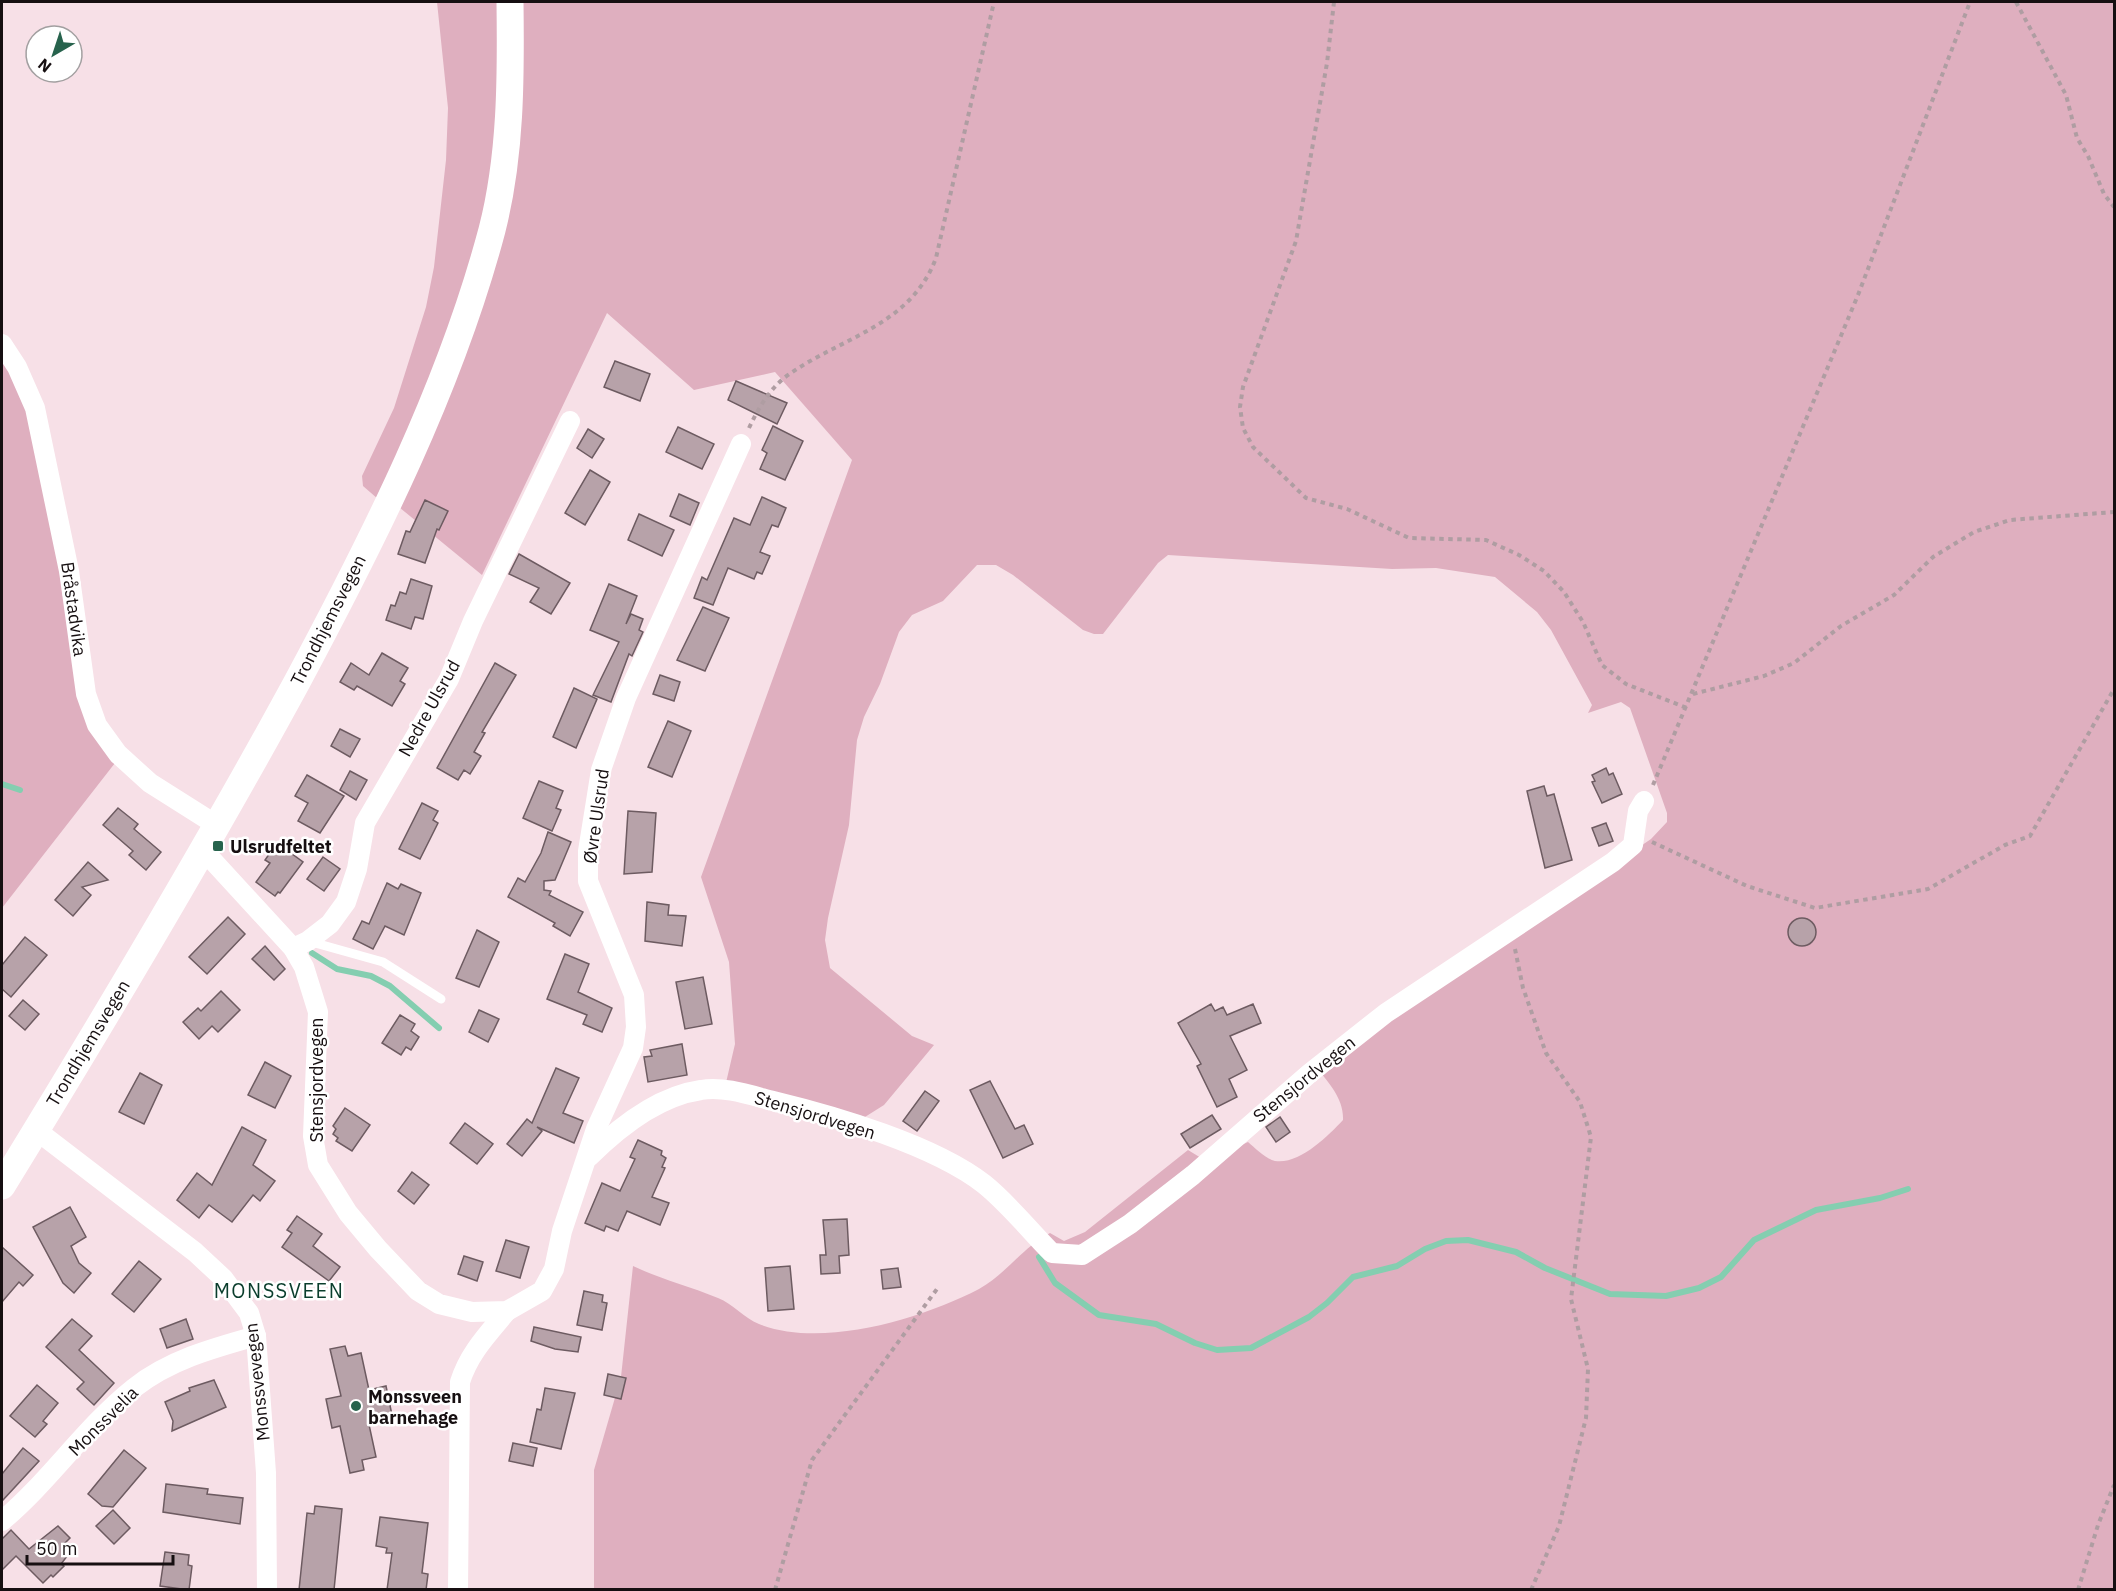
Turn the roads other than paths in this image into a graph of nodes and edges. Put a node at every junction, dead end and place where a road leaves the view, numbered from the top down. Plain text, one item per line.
1 (510, 2) edge
2 (2, 344) edge
3 (570, 421) dead end
4 (741, 444) road end
5 (1644, 801) road end
6 (218, 826) junction
7 (203, 850) junction
8 (301, 944) junction
9 (441, 999) dead end
10 (36, 1130) junction
11 (585, 1161) junction
12 (2, 1186) edge
13 (507, 1311) junction
14 (256, 1336) junction
15 (2, 1521) edge
16 (267, 1590) edge
17 (458, 1590) edge

1 - 6 main road, Trondhjemsvegen
2 - 6 street, Bråstadvika
3 - 8 street, Nedre Ulsrud
4 - 11 street, Øvre Ulsrud
5 - 11 street, Stensjordvegen
6 - 7 main road, Trondhjemsvegen
7 - 8 street, Stensjordvegen
7 - 10 main road, Trondhjemsvegen
8 - 9 lane
8 - 13 street, Stensjordvegen
10 - 12 main road, Trondhjemsvegen
10 - 14 street, Monssvevegen
11 - 13 street, Stensjordvegen
13 - 17 street
14 - 15 street, Monssvelia
14 - 16 street, Monssvevegen

